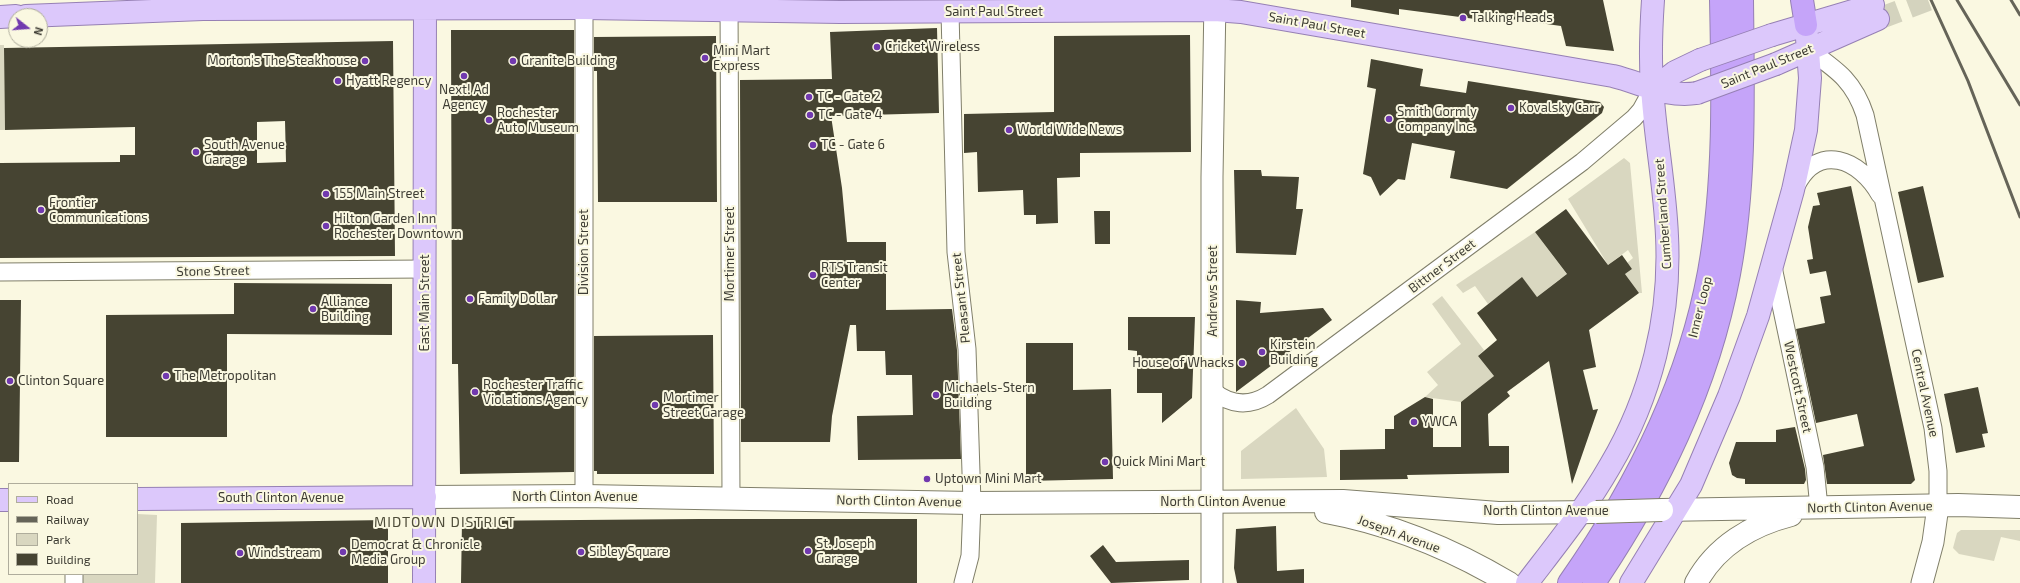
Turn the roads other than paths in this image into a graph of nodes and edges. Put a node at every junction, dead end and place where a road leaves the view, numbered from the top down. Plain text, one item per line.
1 (1653, 0) edge
2 (1721, 0) edge
3 (1742, 0) edge
4 (1802, 0) edge
5 (425, 4) edge
6 (1215, 5) edge
7 (729, 6) edge
8 (887, 6) edge
9 (584, 8) junction
10 (950, 12) junction
11 (48, 15) edge
12 (1806, 25) junction
13 (1809, 50) junction
14 (1652, 90) junction
15 (1793, 190) junction
16 (1884, 204) junction
17 (1773, 267) junction
18 (425, 269) junction
19 (0, 272) edge
20 (1213, 391) junction
21 (584, 496) junction
22 (425, 497) junction
23 (731, 498) junction
24 (138, 499) edge
25 (1259, 501) junction
26 (1212, 502) junction
27 (972, 503) junction
28 (1938, 506) junction
29 (2020, 507) edge
30 (1819, 508) junction
31 (1669, 510) junction
32 (1589, 512) junction
33 (424, 583) edge
34 (963, 583) edge
35 (1212, 583) edge
36 (1509, 583) edge
37 (1527, 583) edge
38 (1569, 583) edge
39 (1594, 583) edge
40 (1631, 583) edge
41 (1696, 583) edge
42 (1922, 583) edge

1 - 14 main road, Cumberland Street
2 - 38 highway, Inner Loop
3 - 39 highway, Inner Loop
4 - 12 highway
5 - 9 main road, Saint Paul Street
5 - 11 main road, Saint Paul Street
5 - 18 main road, East Main Street
6 - 10 main road, Saint Paul Street
6 - 14 main road, Saint Paul Street
6 - 20 street, Andrews Street
7 - 8 main road, Saint Paul Street
7 - 9 main road, Saint Paul Street
7 - 23 street, Mortimer Street
8 - 10 main road, Saint Paul Street
9 - 21 street, Division Street
10 - 27 street, Pleasant Street
12 - 13 main road
12 - 13 main road, Saint Paul Street
12 - 14 main road, Saint Paul Street, bridge
13 - 14 main road, Saint Paul Street, bridge
13 - 15 main road
13 - 16 street, Central Avenue
14 - 20 street, Bittner Street
14 - 32 main road, Cumberland Street
15 - 16 street, Central Avenue
15 - 17 main road
16 - 28 street, Central Avenue
17 - 30 street, Westcott Street
17 - 31 main road
18 - 19 street, Stone Street
18 - 22 main road, East Main Street
20 - 26 street, Andrews Street
21 - 22 main road, North Clinton Avenue
21 - 23 main road, North Clinton Avenue
22 - 24 main road, South Clinton Avenue
22 - 33 main road, East Main Street
23 - 27 main road, North Clinton Avenue
25 - 26 main road, North Clinton Avenue
25 - 32 main road, North Clinton Avenue
25 - 36 main road, Joseph Avenue
26 - 27 main road, North Clinton Avenue
26 - 35 street, Andrews Street
27 - 34 street, Pleasant Street
28 - 29 main road, North Clinton Avenue
28 - 30 main road, North Clinton Avenue
28 - 42 street, Central Avenue
30 - 31 main road, North Clinton Avenue
30 - 41 main road
31 - 32 main road, North Clinton Avenue, bridge
31 - 40 main road
32 - 37 main road, Cumberland Street

